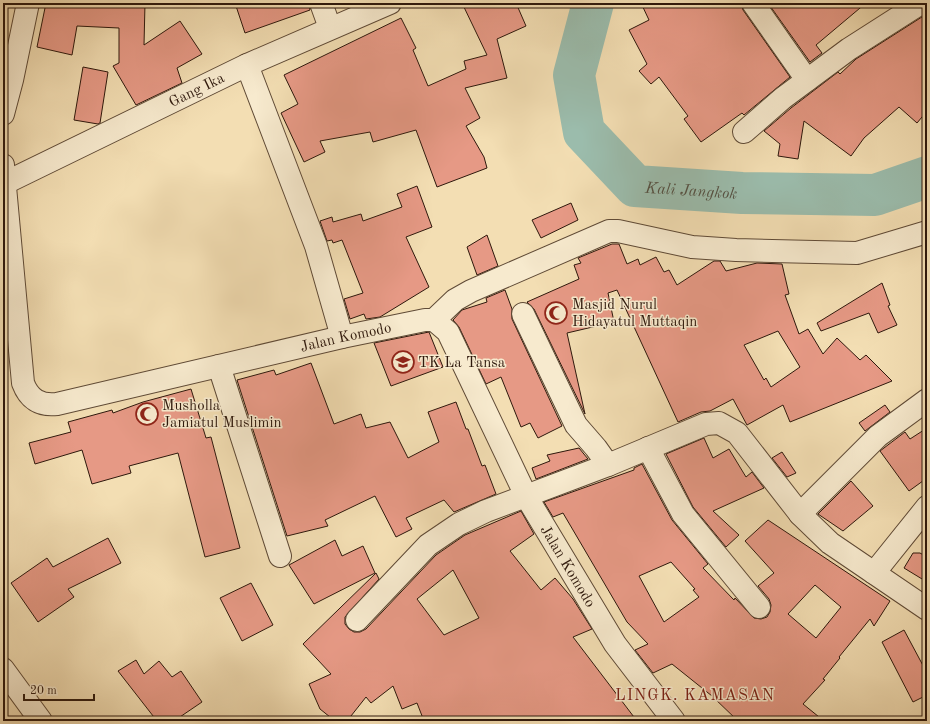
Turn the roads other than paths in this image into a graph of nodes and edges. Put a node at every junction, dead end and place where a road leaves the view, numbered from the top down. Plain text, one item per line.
1 (28, 3) edge
2 (321, 3) edge
3 (390, 3) edge
4 (753, 3) edge
5 (922, 3) edge
6 (330, 28) junction
7 (247, 65) junction
8 (807, 80) junction
9 (3, 114) edge
10 (744, 132) dead end
11 (4, 174) edge
12 (927, 232) edge
13 (523, 314) dead end
14 (434, 320) junction
15 (342, 337) junction
16 (219, 366) junction
17 (927, 400) edge
18 (648, 448) junction
19 (608, 465) junction
20 (526, 496) junction
21 (927, 507) edge
22 (800, 514) junction
23 (280, 556) dead end
24 (874, 573) junction
25 (759, 607) dead end
26 (927, 609) edge
27 (356, 620) dead end
28 (3, 669) edge
29 (41, 721) edge
30 (674, 721) edge

1 - 9 street
2 - 6 street
3 - 6 street, Gang Ika
4 - 8 street
5 - 8 street
6 - 7 street, Gang Ika
7 - 11 street, Gang Ika
7 - 15 street
8 - 10 street
11 - 16 street, Jalan Komodo
12 - 14 street
13 - 19 street
14 - 15 street, Jalan Komodo
14 - 20 street, Jalan Komodo
15 - 16 street, Jalan Komodo
16 - 23 street
17 - 22 street
18 - 19 street
18 - 22 street
18 - 25 street
19 - 20 street
20 - 27 street
20 - 30 street, Jalan Komodo
21 - 24 street
22 - 24 street
24 - 26 street
28 - 29 street

